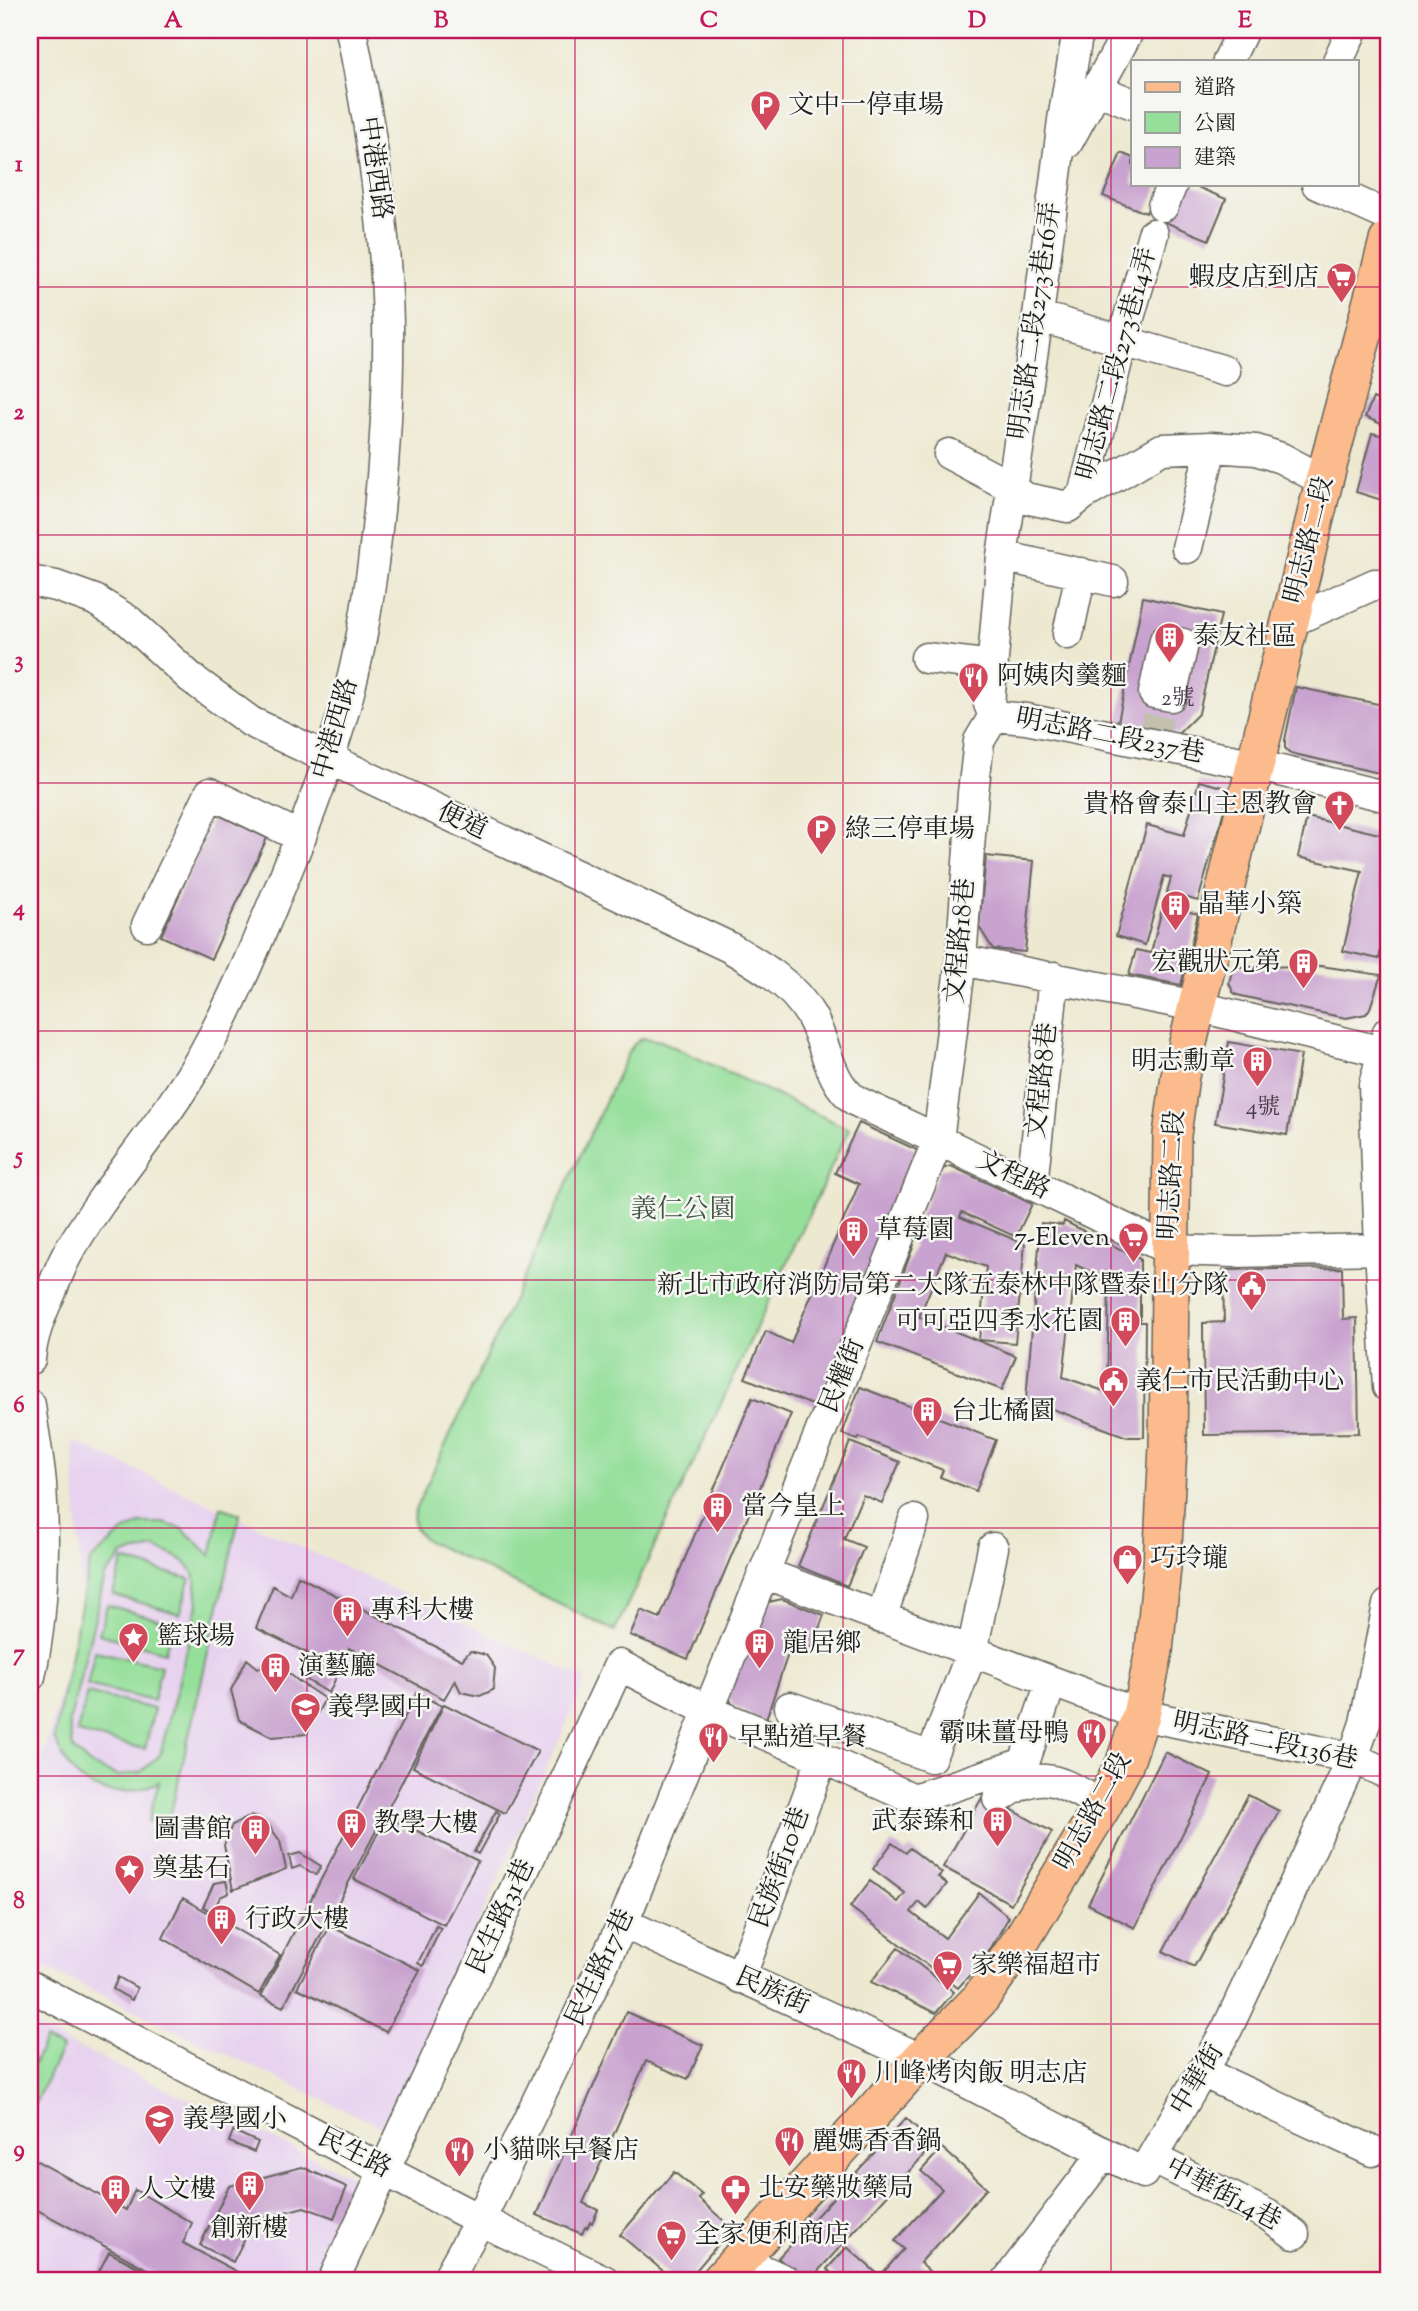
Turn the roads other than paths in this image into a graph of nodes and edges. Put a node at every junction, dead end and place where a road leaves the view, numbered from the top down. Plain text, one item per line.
1 (351, 30) edge
2 (1078, 30) edge
3 (1129, 30) edge
4 (1242, 30) edge
5 (1352, 30) edge
6 (1228, 60) edge
7 (1338, 60) edge
8 (1096, 89) junction
9 (1131, 103) edge
10 (1060, 155) junction
11 (1321, 186) edge
12 (1163, 208) edge
13 (1388, 216) edge
14 (1388, 241) edge
15 (1038, 316) junction
16 (1122, 342) junction
17 (1225, 371) dead end
18 (1211, 447) junction
19 (949, 454) dead end
20 (1324, 481) junction
21 (1013, 488) junction
22 (1083, 495) junction
23 (1187, 548) dead end
24 (1002, 556) junction
25 (1081, 573) junction
26 (1113, 581) dead end
27 (30, 582) edge
28 (1388, 585) edge
29 (1290, 622) junction
30 (1068, 634) dead end
31 (926, 658) dead end
32 (993, 666) junction
33 (994, 716) junction
34 (979, 741) joint
35 (329, 760) junction
36 (1256, 765) junction
37 (1388, 797) edge
38 (301, 837) junction
39 (147, 925) dead end
40 (961, 960) junction
41 (1054, 977) junction
42 (1196, 1006) junction
43 (1386, 1042) edge
44 (1381, 1086) edge
45 (856, 1101) joint
46 (938, 1140) junction
47 (1032, 1185) junction
48 (1380, 1248) junction
49 (1170, 1250) junction
50 (30, 1359) edge
51 (1388, 1387) edge
52 (30, 1405) edge
53 (914, 1520) dead end
54 (993, 1548) dead end
55 (764, 1573) junction
56 (1388, 1605) edge
57 (881, 1618) junction
58 (972, 1652) junction
59 (30, 1676) edge
60 (1051, 1682) junction
61 (790, 1707) dead end
62 (709, 1711) junction
63 (1141, 1715) junction
64 (822, 1758) junction
65 (1353, 1758) junction
66 (1388, 1774) edge
67 (998, 1799) dead end
68 (1103, 1805) junction
69 (623, 1923) junction
70 (740, 1978) junction
71 (30, 1986) edge
72 (921, 2059) junction
73 (1202, 2072) junction
74 (1372, 2151) dead end
75 (1104, 2153) junction
76 (1152, 2158) junction
77 (385, 2170) junction
78 (480, 2220) junction
79 (1294, 2234) dead end
80 (731, 2269) edge
81 (333, 2281) edge
82 (446, 2281) edge
83 (605, 2281) edge
84 (786, 2281) edge
85 (1007, 2281) edge

1 - 35 street, 中港西路
2 - 10 street, 明志路二段273巷16弄
3 - 8 street
4 - 6 street
5 - 7 street
8 - 9 street
8 - 10 street
10 - 15 street, 明志路二段273巷16弄
11 - 13 street
12 - 16 street, 明志路二段273巷14弄
14 - 20 main road, 明志路二段
15 - 16 street
15 - 21 street, 明志路二段273巷16弄
16 - 17 street
16 - 22 street, 明志路二段273巷14弄
18 - 20 street
18 - 22 street
18 - 23 street
19 - 21 street
20 - 29 main road, 明志路二段
21 - 22 street
21 - 24 street, 明志路二段273巷16弄
24 - 25 street
24 - 32 street, 明志路二段273巷16弄
25 - 26 street
25 - 30 street
27 - 35 street, 便道
28 - 29 street
29 - 36 main road, 明志路二段
31 - 32 street
32 - 33 street, 明志路二段273巷16弄
33 - 34 street, 明志路二段237巷
33 - 36 street, 明志路二段237巷
34 - 40 street, 文程路18巷
35 - 38 street, 中港西路
35 - 45 street, 便道
36 - 37 street, 明志路二段237巷
36 - 42 main road, 明志路二段
38 - 39 street
38 - 50 street, 中港西路
40 - 41 street
40 - 46 street, 文程路18巷
41 - 42 street
41 - 47 street, 文程路8巷
42 - 43 street
42 - 49 main road, 明志路二段
43 - 44 street
44 - 48 street
45 - 46 street, 文程路
46 - 47 street, 文程路
46 - 55 street, 民權街
47 - 49 street, 文程路
48 - 49 street
48 - 51 street
49 - 63 main road, 明志路二段
52 - 59 street
53 - 57 street
54 - 58 street
55 - 57 street
55 - 62 street, 民權街
56 - 65 street, 中華街
57 - 58 street
58 - 60 street
58 - 61 street
60 - 63 street
60 - 64 street
62 - 64 street
62 - 69 street, 民生路17巷
62 - 77 street, 民生路31巷
63 - 65 street, 明志路二段136巷
63 - 68 main road, 明志路二段
64 - 70 street, 民族街10巷
65 - 66 street, 明志路二段136巷
65 - 73 street, 中華街
67 - 68 street
68 - 72 main road, 明志路二段
69 - 70 street, 民族街
69 - 78 street, 民生路17巷
70 - 72 street, 民族街
71 - 77 street, 民生路
72 - 75 street
72 - 80 main road, 明志路二段
73 - 74 street
73 - 76 street, 中華街
75 - 76 street
75 - 85 street
76 - 79 street, 中華街14巷
77 - 78 street, 民生路
77 - 81 street, 民生路31巷
78 - 82 street, 民生路17巷
78 - 83 street, 民生路
80 - 84 street

